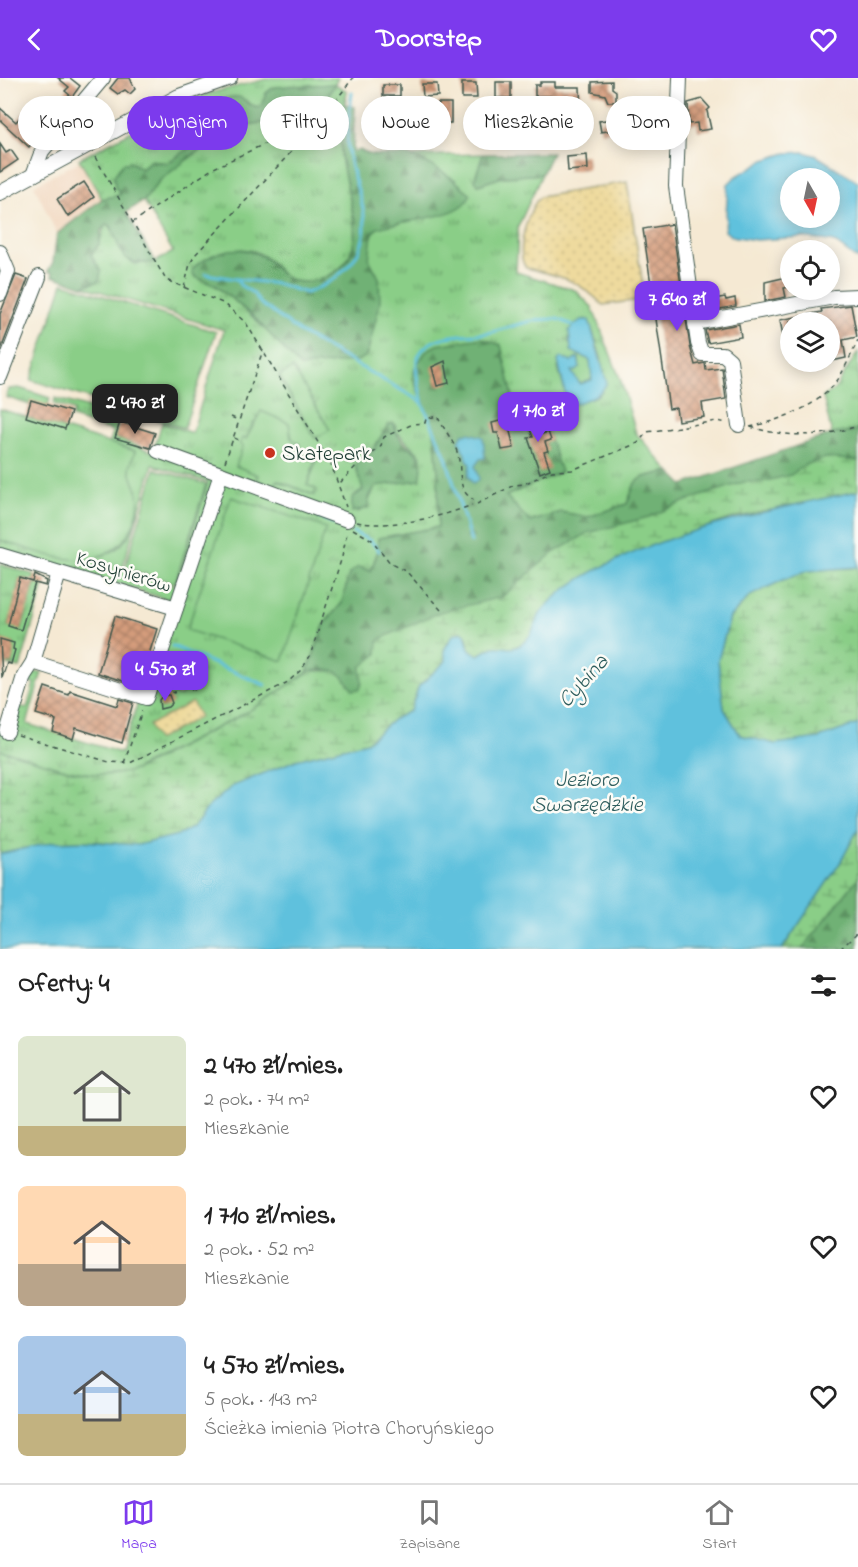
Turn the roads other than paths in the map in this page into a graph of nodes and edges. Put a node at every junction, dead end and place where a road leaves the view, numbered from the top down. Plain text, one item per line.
1 (103, 78) edge
2 (230, 78) edge
3 (680, 78) edge
4 (33, 175) junction
5 (0, 193) edge
6 (0, 252) edge
7 (39, 277) dead end
8 (0, 294) edge
9 (858, 296) edge
10 (695, 323) junction
11 (0, 377) edge
12 (744, 426) road end
13 (158, 451) dead end
14 (221, 474) junction
15 (347, 523) road end
16 (0, 555) edge
17 (59, 573) junction
18 (176, 608) junction
19 (33, 662) junction
20 (7, 732) road end

1 - 4 street
2 - 4 street
3 - 10 street
4 - 5 street
6 - 8 street
7 - 11 street
9 - 10 street
10 - 12 street
13 - 14 street
14 - 15 street
14 - 18 street
16 - 17 street, Kosynierów
17 - 18 street, Kosynierów
17 - 19 street, Kosynierów
18 - 19 street
19 - 20 street, Kosynierów

